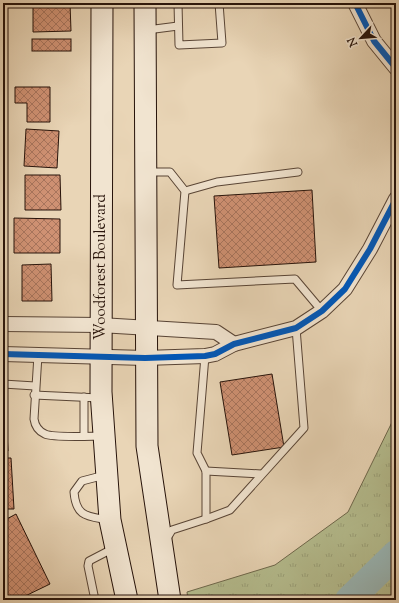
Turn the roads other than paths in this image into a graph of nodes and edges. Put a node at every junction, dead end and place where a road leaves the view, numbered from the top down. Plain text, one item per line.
1 (102, 3) edge
2 (145, 3) edge
3 (178, 3) edge
4 (219, 3) edge
5 (355, 3) edge
6 (178, 26) junction
7 (145, 30) junction
8 (396, 68) edge
9 (145, 172) junction
10 (298, 172) dead end
11 (185, 191) junction
12 (396, 199) edge
13 (322, 311) junction
14 (3, 324) edge
15 (100, 325) junction
16 (145, 327) junction
17 (296, 328) junction
18 (234, 344) junction
19 (3, 354) edge
20 (38, 355) junction
21 (100, 356) junction
22 (205, 356) junction
23 (145, 358) junction
24 (3, 384) edge
25 (35, 386) junction
26 (34, 395) junction
27 (93, 397) junction
28 (93, 436) junction
29 (206, 471) junction
30 (106, 474) junction
31 (261, 474) junction
32 (206, 519) junction
33 (110, 520) junction
34 (116, 547) junction
35 (162, 547) junction
36 (95, 600) edge
37 (127, 600) edge
38 (170, 600) edge

1 - 15 main road, Woodforest Boulevard
2 - 7 main road
3 - 6 lane
4 - 6 lane
5 - 8 street
6 - 7 lane
7 - 9 main road
9 - 11 lane
9 - 16 main road
10 - 11 lane
11 - 13 lane
12 - 13 street
13 - 17 street
14 - 15 street
15 - 16 street
15 - 21 main road, Woodforest Boulevard
16 - 18 street
16 - 23 main road
17 - 18 street
17 - 31 lane
18 - 22 street
19 - 20 street
20 - 21 street
20 - 25 lane
21 - 23 street
21 - 27 main road, Woodforest Boulevard
22 - 23 street
22 - 29 lane
23 - 35 main road
24 - 25 lane
25 - 26 lane
26 - 27 lane
26 - 28 lane
27 - 28 main road, Woodforest Boulevard
28 - 30 main road, Woodforest Boulevard
29 - 31 lane
29 - 32 lane
30 - 33 main road, Woodforest Boulevard
30 - 33 lane
31 - 32 lane
32 - 35 lane
33 - 34 main road, Woodforest Boulevard
34 - 36 lane
34 - 37 main road, Woodforest Boulevard
35 - 38 main road

